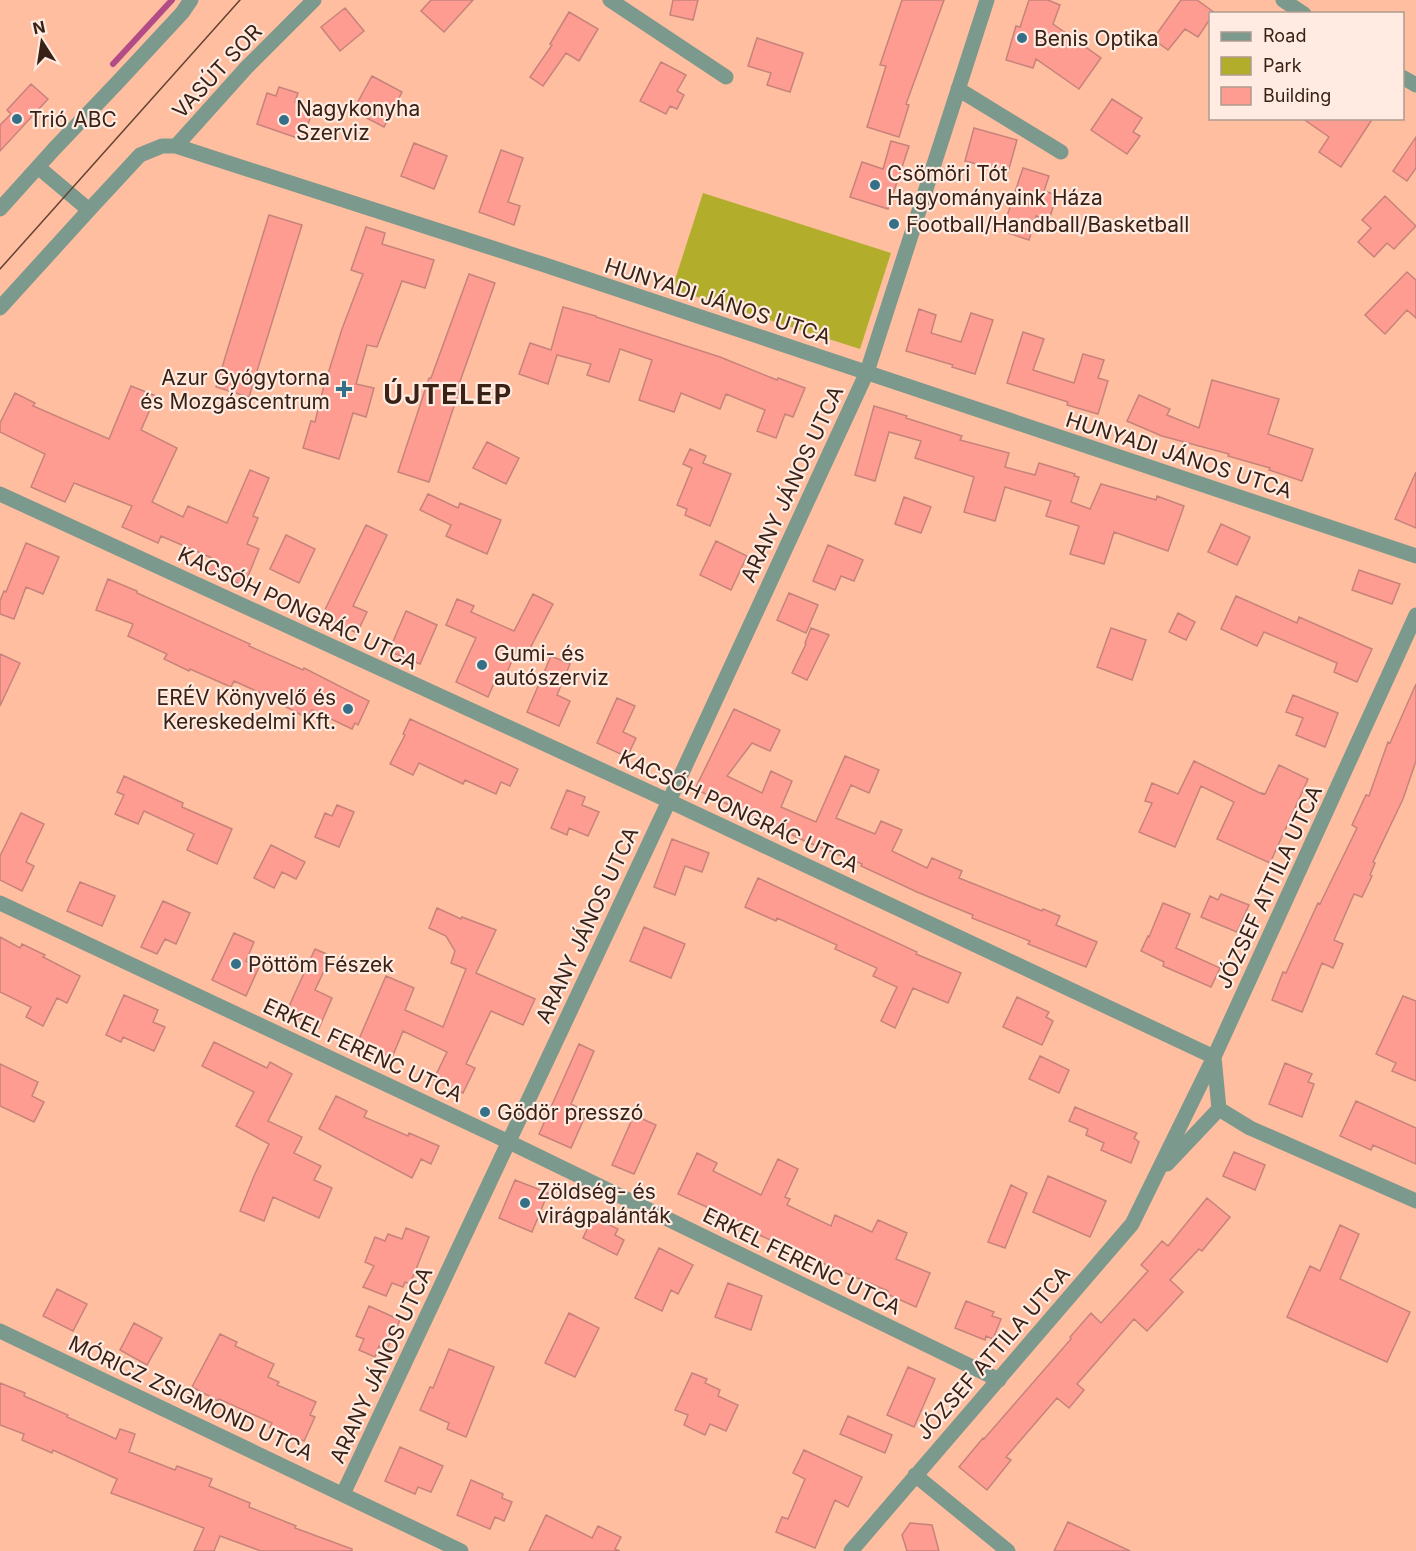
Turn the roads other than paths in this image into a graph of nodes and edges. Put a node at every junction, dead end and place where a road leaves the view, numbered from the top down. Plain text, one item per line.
1 (191, 0) edge
2 (314, 0) edge
3 (610, 0) edge
4 (987, 0) edge
5 (1283, 0) edge
6 (1301, 12) edge
7 (726, 77) dead end
8 (958, 89) junction
9 (176, 146) junction
10 (1061, 152) dead end
11 (38, 168) junction
12 (0, 209) edge
13 (89, 210) junction
14 (0, 308) edge
15 (867, 372) junction
16 (0, 494) edge
17 (1416, 556) edge
18 (1416, 615) edge
19 (669, 801) junction
20 (0, 903) edge
21 (1214, 1057) junction
22 (1219, 1109) junction
23 (508, 1142) junction
24 (1156, 1175) junction
25 (1416, 1201) edge
26 (0, 1331) edge
27 (999, 1380) junction
28 (915, 1475) junction
29 (343, 1494) junction
30 (461, 1551) edge
31 (851, 1551) edge
32 (1008, 1551) edge

1 - 11 street
2 - 9 street, VASÚT SOR
3 - 7 street
4 - 8 street, ARANY JÁNOS UTCA
5 - 6 street
8 - 10 street
8 - 15 street, ARANY JÁNOS UTCA
9 - 13 street, HUNYADI JÁNOS UTCA
9 - 15 street, HUNYADI JÁNOS UTCA
11 - 12 street
11 - 13 street
13 - 14 street
15 - 17 street, HUNYADI JÁNOS UTCA
15 - 19 street, ARANY JÁNOS UTCA
16 - 19 street, KACSÓH PONGRÁC UTCA
18 - 21 street, JÓZSEF ATTILA UTCA
19 - 21 street, KACSÓH PONGRÁC UTCA
19 - 23 street, ARANY JÁNOS UTCA
20 - 23 street, ERKEL FERENC UTCA
21 - 22 street
21 - 24 street, JÓZSEF ATTILA UTCA
22 - 24 street, JÓZSEF ATTILA UTCA
22 - 25 street
23 - 27 street, ERKEL FERENC UTCA
23 - 29 street, ARANY JÁNOS UTCA
24 - 27 street, JÓZSEF ATTILA UTCA
26 - 29 street, MÓRICZ ZSIGMOND UTCA
27 - 28 street, JÓZSEF ATTILA UTCA
28 - 31 street, JÓZSEF ATTILA UTCA
28 - 32 street
29 - 30 street, MÓRICZ ZSIGMOND UTCA

